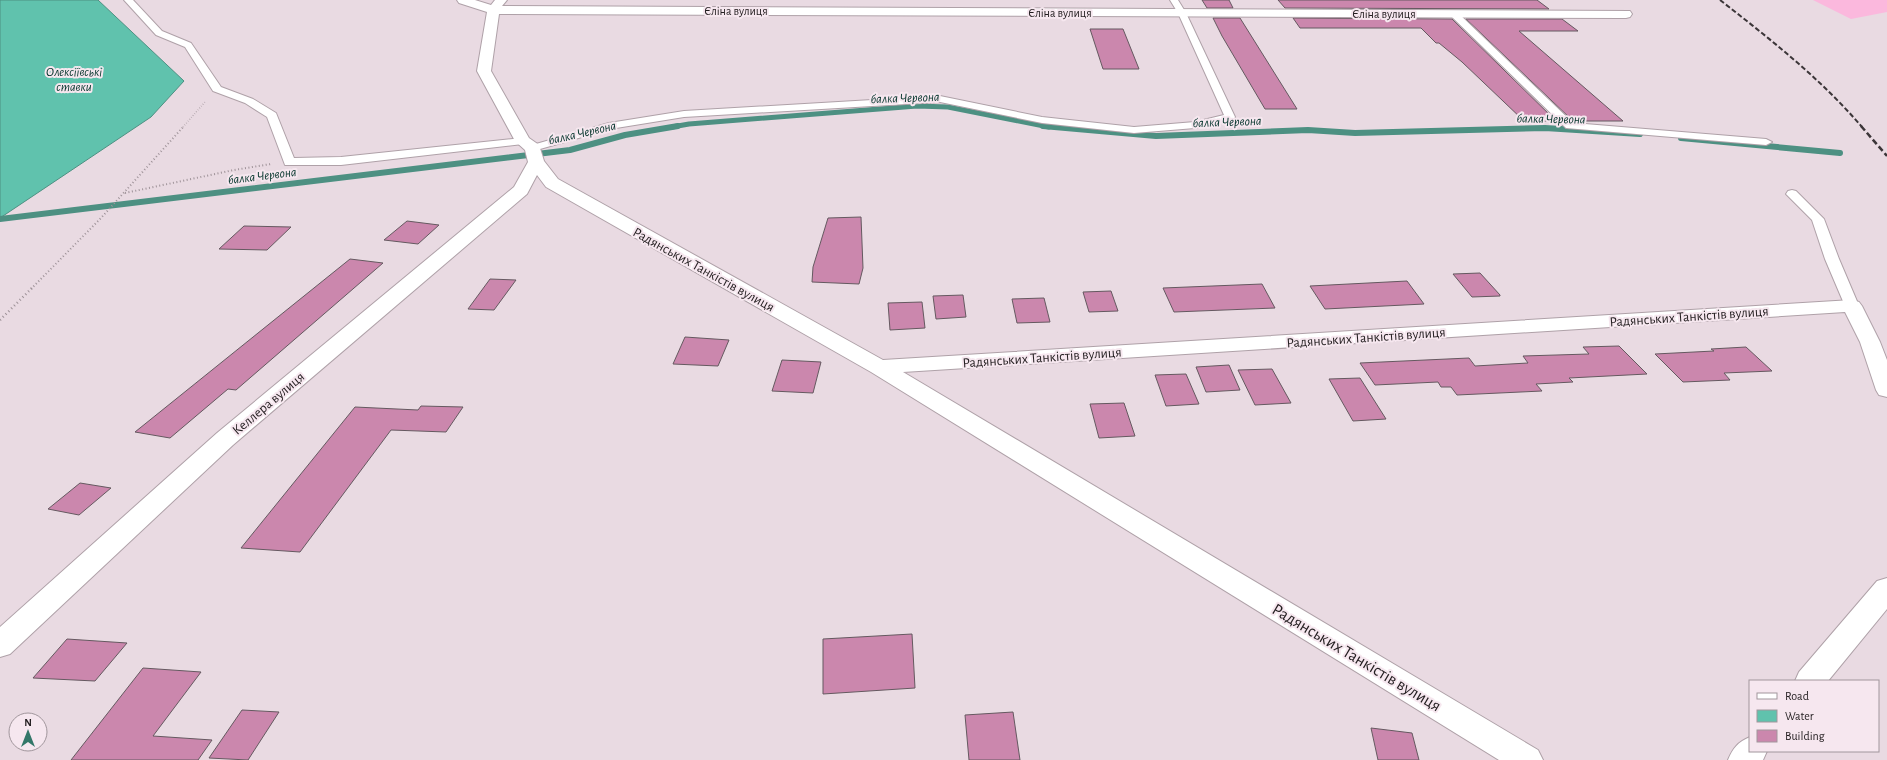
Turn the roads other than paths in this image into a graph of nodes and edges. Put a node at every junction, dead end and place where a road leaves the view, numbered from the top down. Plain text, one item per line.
1 (128, 0) edge
2 (463, 0) edge
3 (1174, 0) edge
4 (497, 5) edge
5 (1182, 13) junction
6 (1454, 14) junction
7 (1626, 14) dead end
8 (1766, 142) dead end
9 (531, 150) junction
10 (1792, 194) dead end
11 (1852, 306) junction
12 (879, 367) junction
13 (1887, 390) edge
14 (1887, 589) edge
15 (0, 645) edge
16 (1811, 680) edge
17 (1750, 752) edge
18 (1527, 760) edge
19 (1744, 760) edge

1 - 9 lane
2 - 4 street
3 - 5 lane
4 - 5 street, Єліна вулиця
4 - 9 street, Радянських Танкістів вулиця
5 - 6 street, Єліна вулиця
5 - 9 lane
6 - 7 street, Єліна вулиця
6 - 8 lane
9 - 12 street, Радянських Танкістів вулиця
9 - 15 street, Келлера вулиця
10 - 11 lane
11 - 12 street, Радянських Танкістів вулиця
11 - 13 street
12 - 18 street, Радянських Танкістів вулиця
14 - 16 street
17 - 19 street

